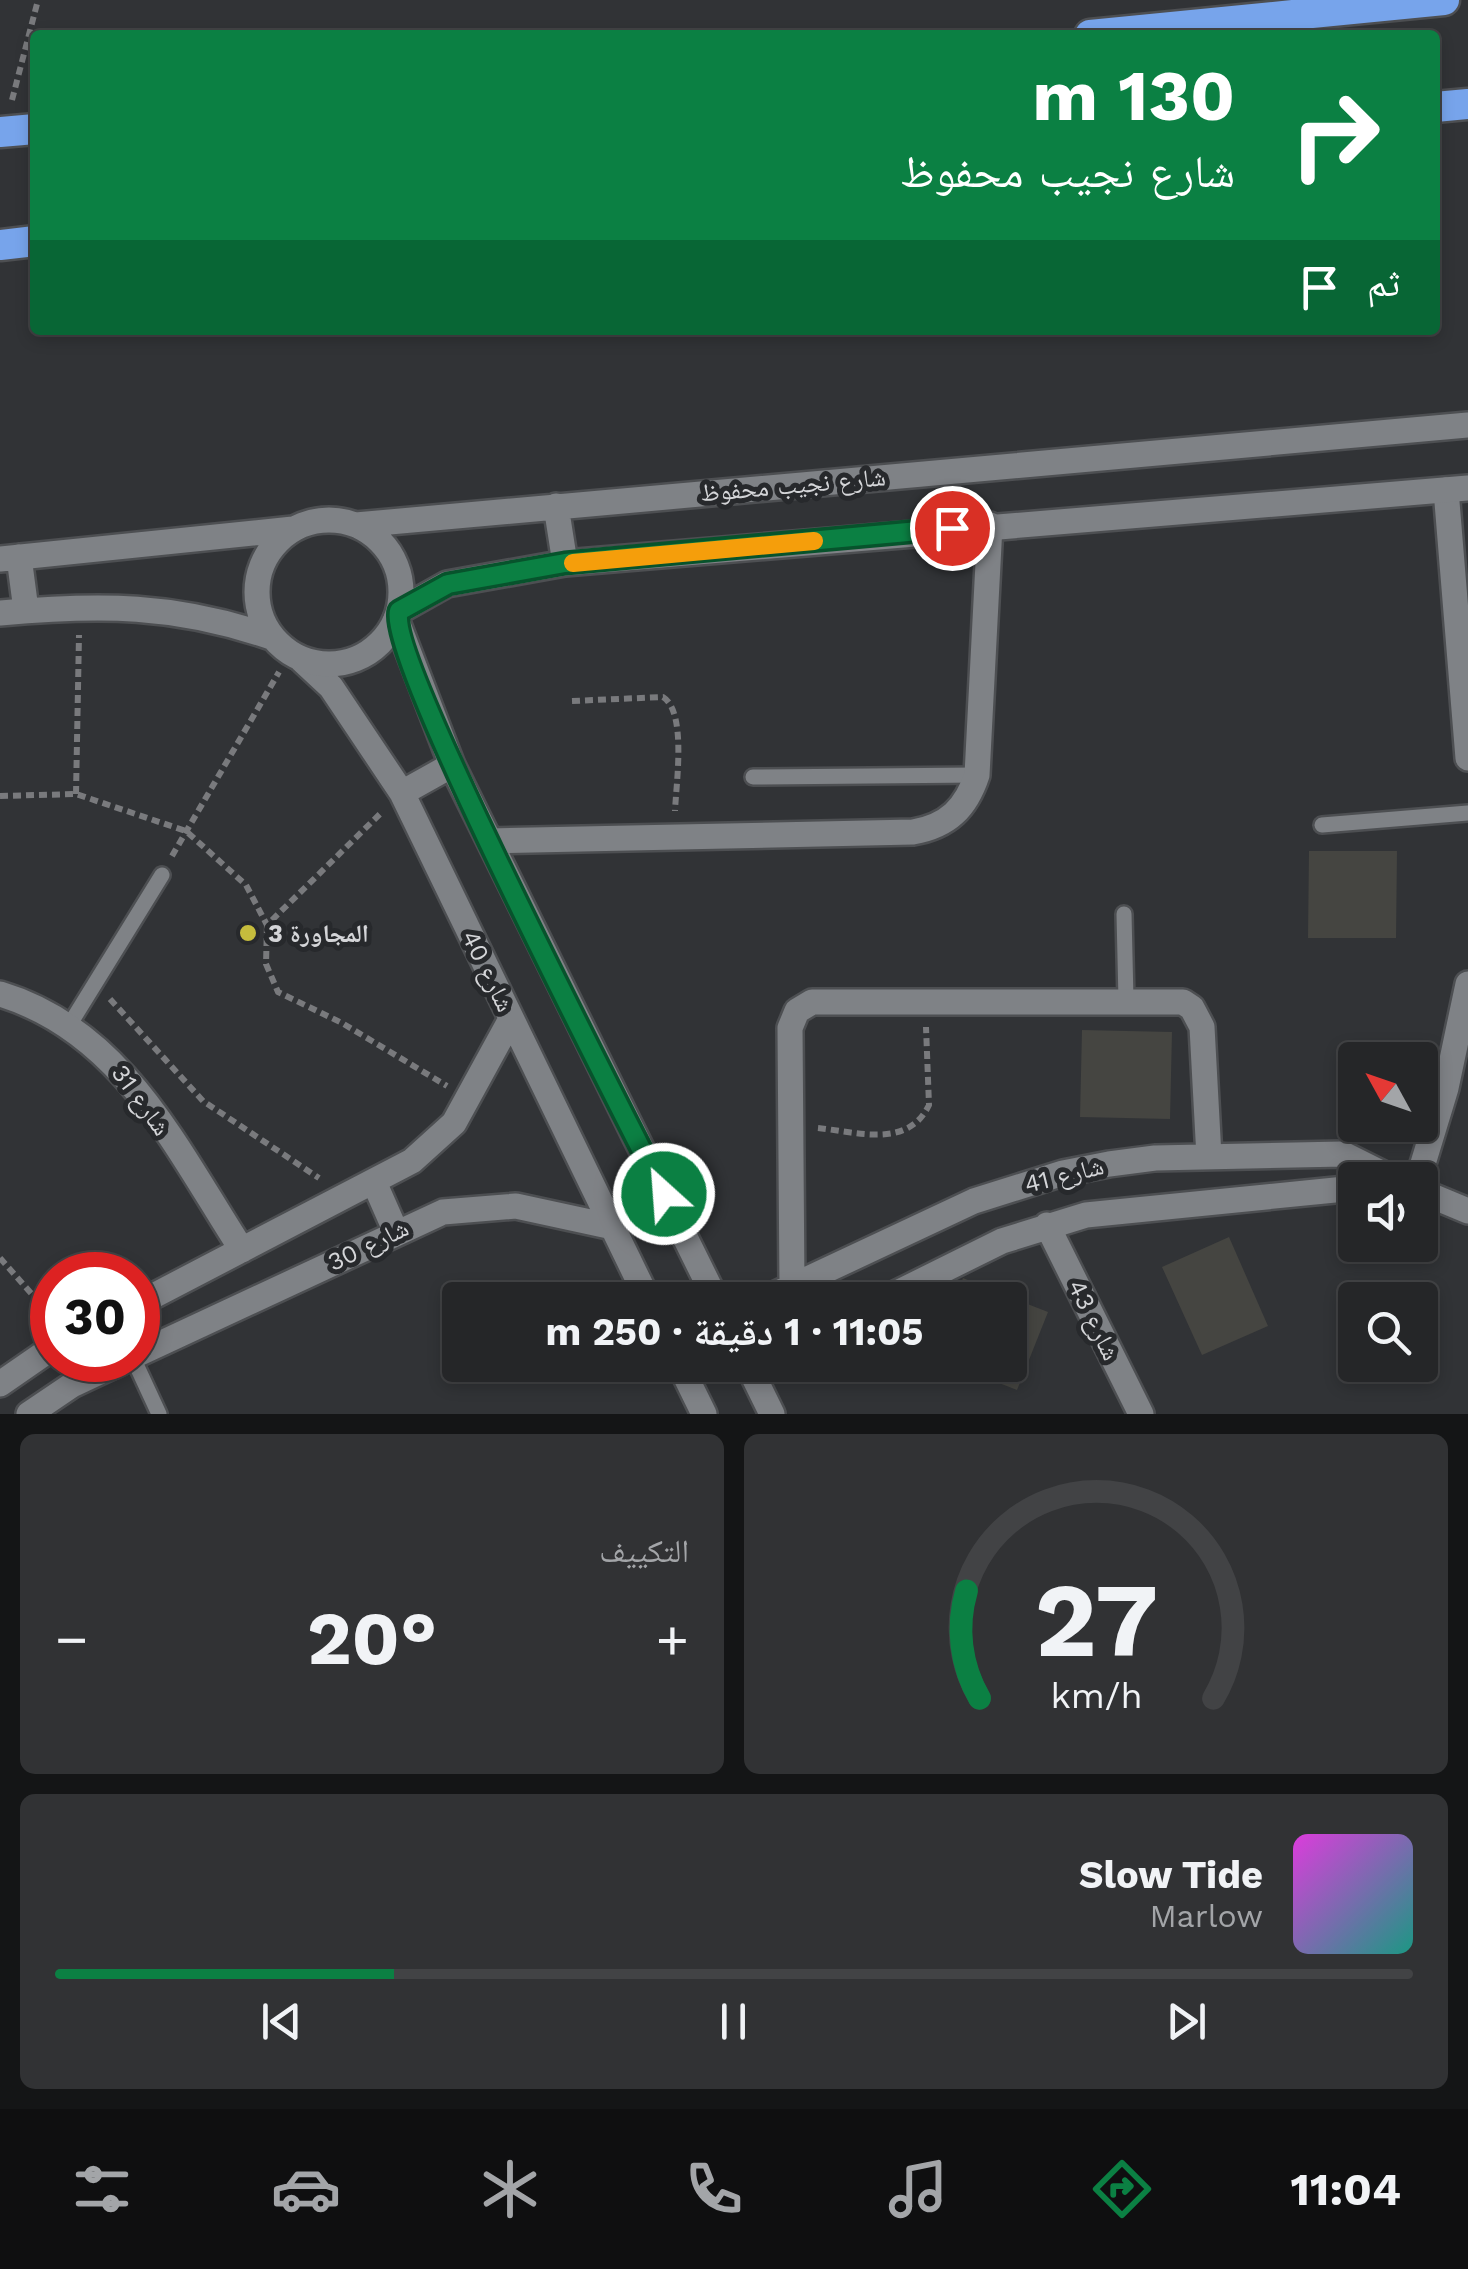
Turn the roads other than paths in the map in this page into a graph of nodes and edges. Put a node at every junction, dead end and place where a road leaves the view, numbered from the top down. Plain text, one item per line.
1 (1444, 0) edge
2 (1141, 30) edge
3 (1468, 104) edge
4 (1440, 106) edge
5 (30, 242) edge
6 (0, 245) edge
7 (1468, 425) edge
8 (1457, 489) edge
9 (556, 506) junction
10 (356, 525) junction
11 (990, 525) junction
12 (293, 530) junction
13 (9, 558) edge
14 (565, 563) junction
15 (13, 612) edge
16 (398, 615) junction
17 (288, 650) junction
18 (1468, 758) edge
19 (452, 766) junction
20 (977, 775) junction
21 (752, 776) dead end
22 (402, 792) junction
23 (1468, 814) edge
24 (1322, 826) dead end
25 (490, 842) junction
26 (162, 875) dead end
27 (1124, 914) dead end
28 (1468, 984) edge
29 (0, 994) edge
30 (1126, 1000) junction
31 (511, 1019) junction
32 (70, 1024) junction
33 (1208, 1157) junction
34 (1365, 1162) edge
35 (1423, 1162) edge
36 (374, 1182) junction
37 (1338, 1189) edge
38 (1438, 1199) edge
39 (1468, 1212) edge
40 (1048, 1225) junction
41 (613, 1228) junction
42 (396, 1232) junction
43 (242, 1250) junction
44 (639, 1282) edge
45 (707, 1282) edge
46 (792, 1282) edge
47 (803, 1282) edge
48 (918, 1282) edge
49 (160, 1293) edge
50 (160, 1345) edge
51 (30, 1363) edge
52 (71, 1382) edge
53 (78, 1382) edge
54 (146, 1382) edge
55 (688, 1382) edge
56 (758, 1382) edge
57 (0, 1384) edge
58 (72, 1385) junction
59 (29, 1414) edge
60 (158, 1414) edge
61 (704, 1414) edge
62 (772, 1414) edge
63 (1140, 1414) edge

1 - 2 highway
3 - 4 highway
5 - 6 highway
7 - 9 street, شارع نجيب محفوظ
8 - 11 street
8 - 18 street
9 - 10 street, شارع نجيب محفوظ
9 - 14 street
10 - 12 street
10 - 16 street
11 - 14 street
11 - 20 street
12 - 13 street
12 - 17 street
13 - 15 street
14 - 16 street
15 - 17 street
16 - 17 street
16 - 19 street
17 - 22 street, شارع 40
19 - 22 street
19 - 25 street
20 - 21 lane
20 - 25 street
22 - 31 street, شارع 40
23 - 24 lane
25 - 45 street
26 - 32 lane
27 - 30 lane
28 - 35 street
29 - 32 street, شارع 31
30 - 33 street
30 - 46 street
31 - 36 street, شارع 30
31 - 41 street, شارع 40
32 - 43 street, شارع 31
33 - 34 street, شارع 41
33 - 47 street, شارع 41
36 - 42 street
36 - 43 street, شارع 30
37 - 40 street, شارع 41
38 - 39 street
40 - 48 street, شارع 41
40 - 63 street, شارع 43
41 - 42 street, شارع 30
41 - 44 street, شارع 40
42 - 50 street, شارع 30
43 - 49 street, شارع 30
51 - 57 street
52 - 58 street
53 - 58 street
54 - 60 lane
55 - 61 street
56 - 62 street
58 - 59 street

